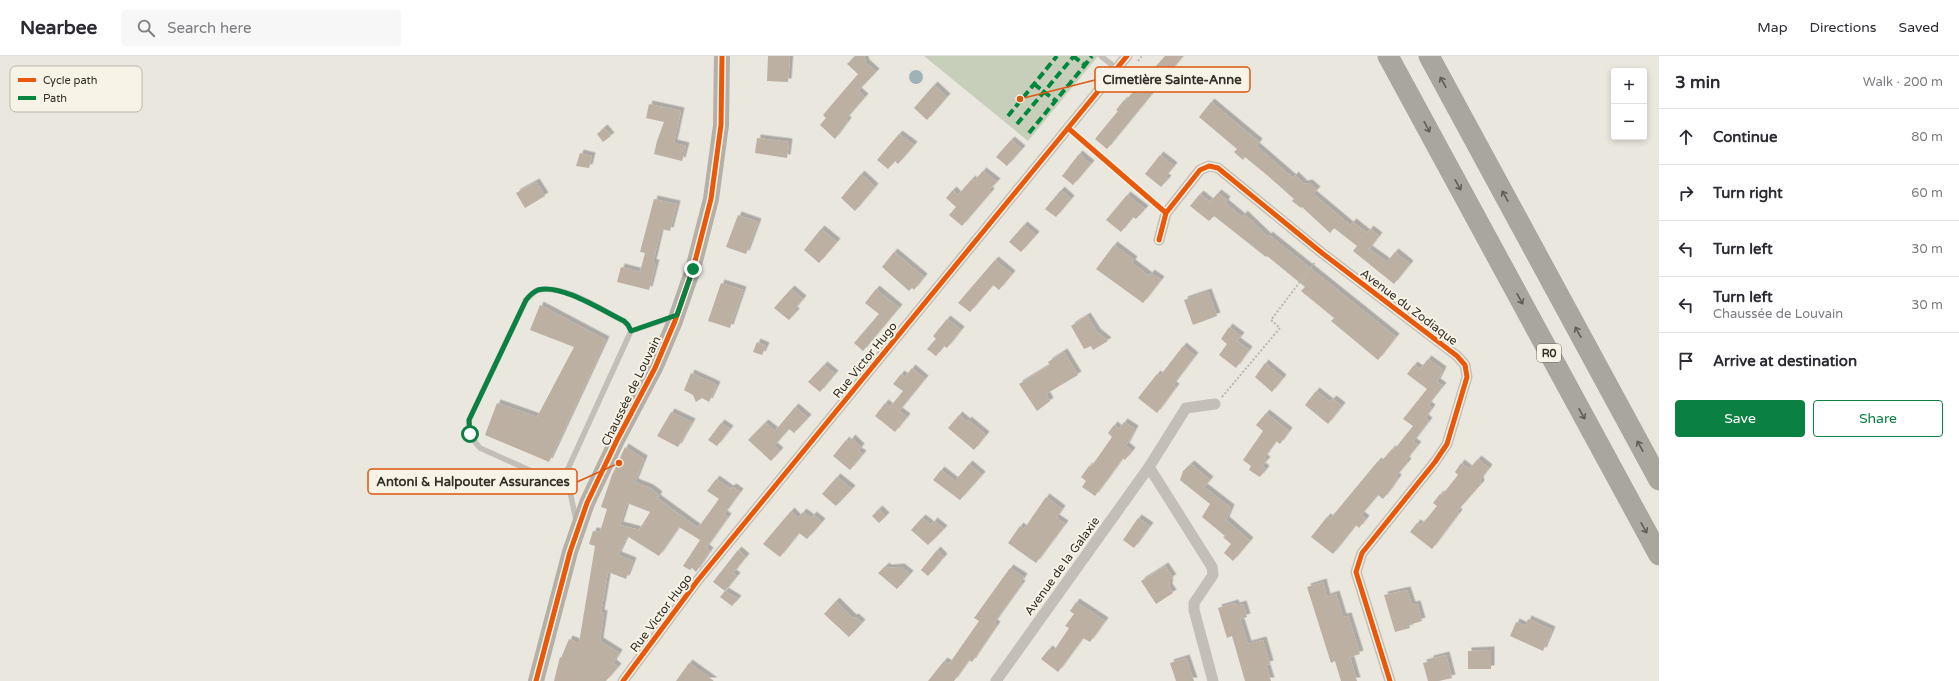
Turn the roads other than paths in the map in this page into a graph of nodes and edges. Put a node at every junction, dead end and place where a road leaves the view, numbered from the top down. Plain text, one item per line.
1 (722, 56) edge
2 (1101, 56) edge
3 (1127, 56) edge
4 (1388, 56) edge
5 (1429, 56) edge
6 (1117, 69) junction
7 (1159, 240) dead end
8 (677, 315) junction
9 (631, 331) junction
10 (1214, 404) dead end
11 (1149, 467) junction
12 (566, 473) junction
13 (1659, 480) edge
14 (578, 529) junction
15 (1659, 555) edge
16 (536, 681) edge
17 (623, 681) edge
18 (996, 681) edge
19 (1213, 681) edge
20 (1390, 681) edge

1 - 8 main road, Chaussée de Louvain
2 - 6 lane
3 - 6 street, Rue Victor Hugo
4 -> 15 highway, R0
13 -> 5 highway
6 - 17 street, Rue Victor Hugo
7 - 20 street, Avenue du Zodiaque
8 - 9 lane
8 - 14 main road, Chaussée de Louvain
9 - 12 lane
9 - 12 lane
10 - 11 street, Avenue de la Galaxie
11 - 18 street, Avenue de la Galaxie
11 - 19 street
12 - 14 lane
14 - 16 main road, Chaussée de Louvain

